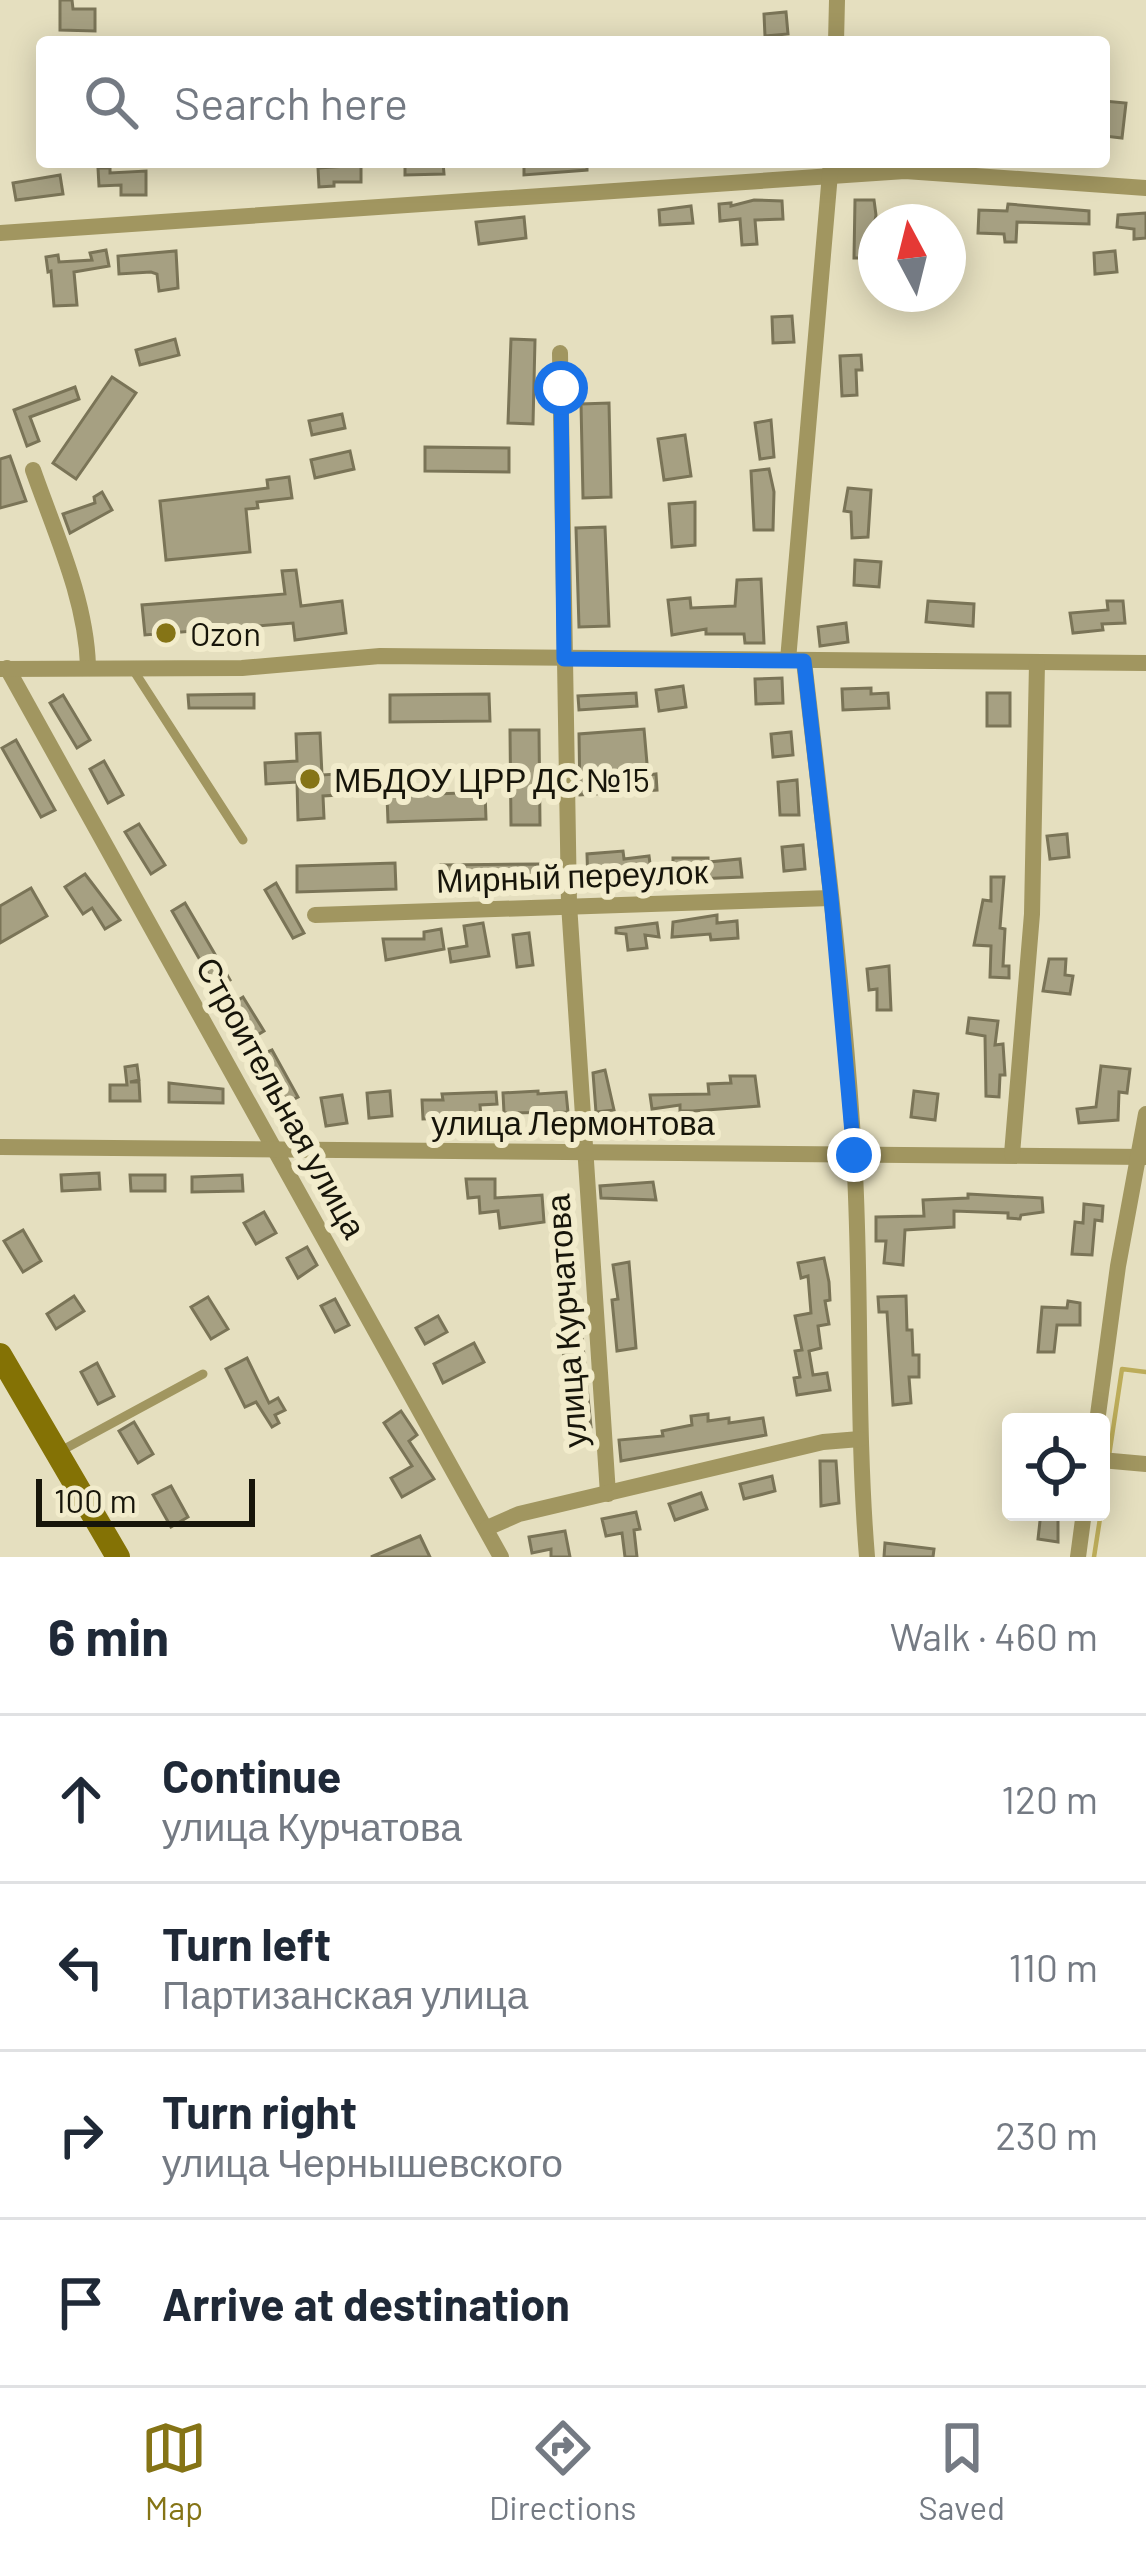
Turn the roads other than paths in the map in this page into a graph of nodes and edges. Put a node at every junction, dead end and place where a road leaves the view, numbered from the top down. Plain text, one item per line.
1 (837, 0) edge
2 (836, 36) edge
3 (831, 169) edge
4 (1146, 188) edge
5 (0, 233) edge
6 (560, 353) dead end
7 (33, 470) dead end
8 (564, 659) junction
9 (796, 660) junction
10 (1037, 663) junction
11 (1146, 663) edge
12 (88, 666) junction
13 (132, 667) junction
14 (3, 669) edge
15 (243, 840) dead end
16 (831, 898) junction
17 (569, 904) junction
18 (314, 916) dead end
19 (1146, 1114) edge
20 (0, 1147) edge
21 (278, 1150) junction
22 (583, 1151) junction
23 (1012, 1154) junction
24 (854, 1155) junction
25 (1141, 1156) edge
26 (0, 1355) edge
27 (203, 1374) dead end
28 (1098, 1413) edge
29 (860, 1439) junction
30 (57, 1453) junction
31 (1110, 1461) edge
32 (1146, 1464) edge
33 (608, 1494) junction
34 (1083, 1521) edge
35 (487, 1528) junction
36 (110, 1554) edge
37 (502, 1557) edge
38 (867, 1557) edge
39 (1078, 1557) edge

1 - 2 street
3 - 4 street
3 - 5 street
3 - 9 street
6 - 8 street, улица Курчатова
7 - 12 street
8 - 9 street
8 - 13 street
8 - 17 street, улица Курчатова
9 - 10 street
9 - 16 street
10 - 11 street
10 - 23 street
12 - 13 street
12 - 14 street
13 - 15 lane
14 - 21 street, Строительная улица
16 - 17 street, Мирный переулок
16 - 24 street
17 - 18 street, Мирный переулок
17 - 22 street, улица Курчатова
19 - 25 street
20 - 21 street, улица Лермонтова
21 - 22 street, улица Лермонтова
21 - 35 street, Строительная улица
22 - 24 street, улица Лермонтова
22 - 33 street, улица Курчатова
23 - 24 street, улица Лермонтова
23 - 25 street, улица Лермонтова
24 - 29 street
25 - 28 street
26 - 30 street
27 - 30 lane
29 - 33 street
29 - 38 street
30 - 36 street
31 - 32 street
33 - 35 street
34 - 39 street
35 - 37 street, Строительная улица

